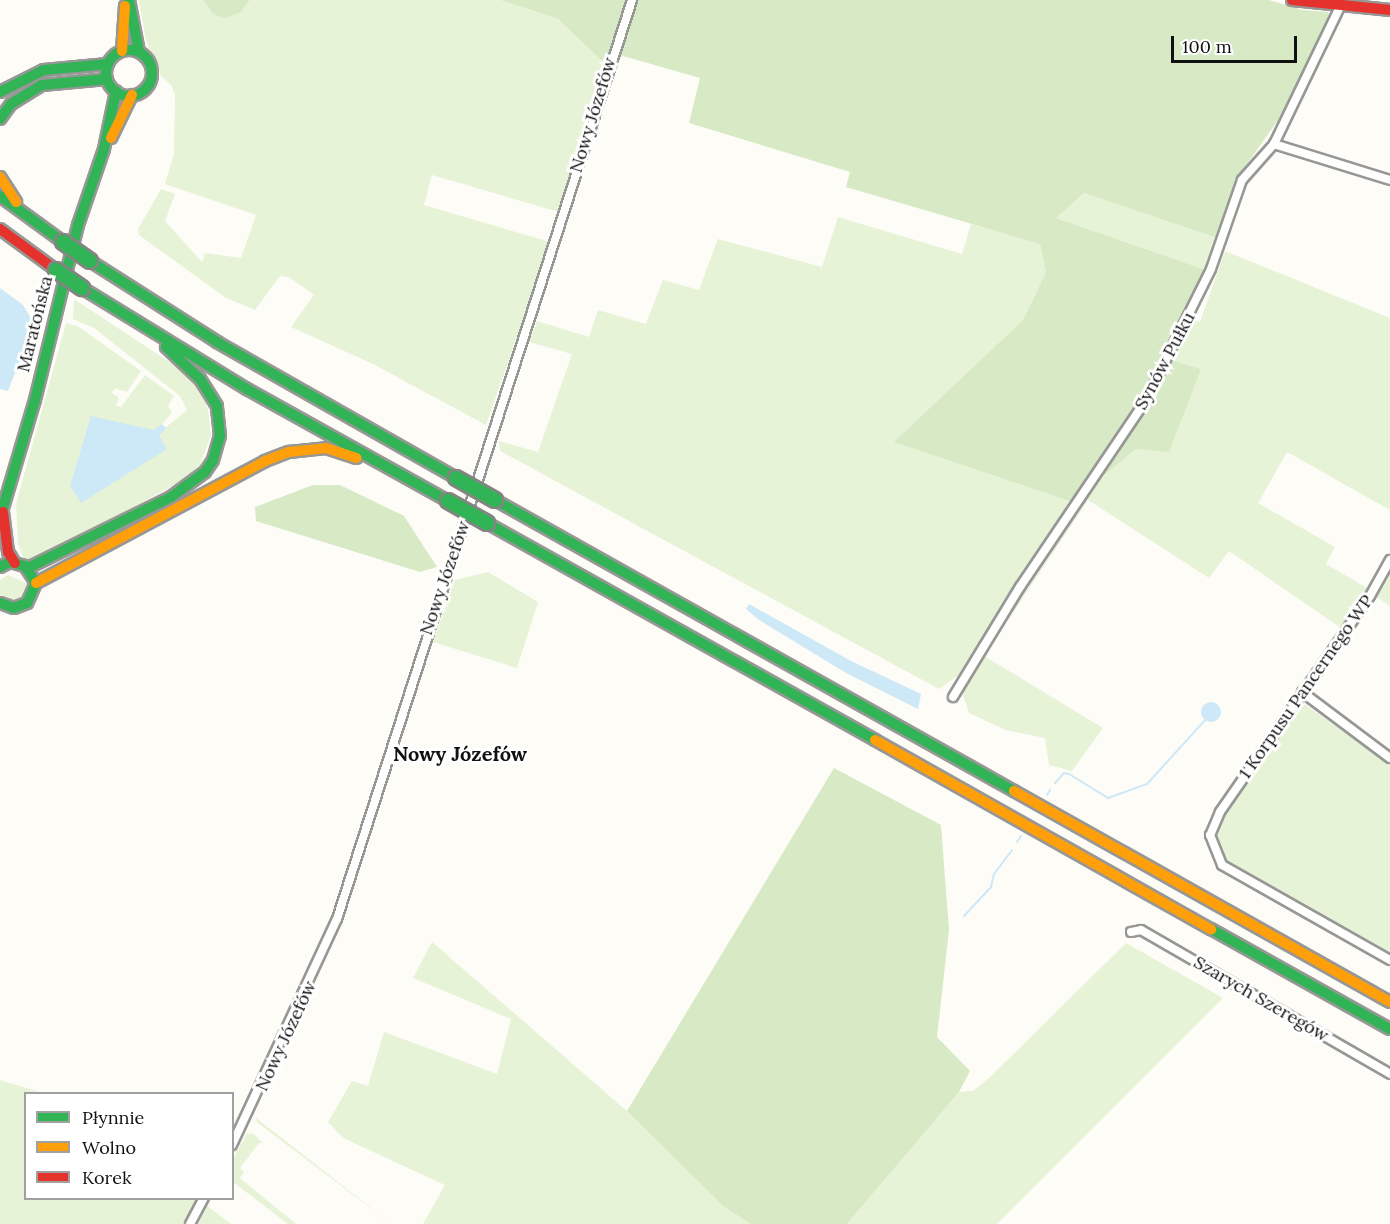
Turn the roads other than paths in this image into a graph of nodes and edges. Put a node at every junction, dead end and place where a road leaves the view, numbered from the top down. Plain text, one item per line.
1 (128, 0) edge
2 (632, 0) edge
3 (1292, 0) edge
4 (1340, 7) junction
5 (1390, 10) edge
6 (122, 51) junction
7 (139, 52) junction
8 (108, 64) junction
9 (107, 79) junction
10 (0, 92) edge
11 (116, 92) junction
12 (132, 95) junction
13 (0, 119) edge
14 (1274, 144) junction
15 (104, 149) junction
16 (0, 177) edge
17 (1390, 180) edge
18 (0, 196) edge
19 (29, 218) junction
20 (0, 229) edge
21 (144, 327) junction
22 (390, 470) junction
23 (1, 514) edge
24 (1390, 561) edge
25 (22, 565) junction
26 (0, 567) edge
27 (36, 584) junction
28 (0, 604) edge
29 (1302, 692) junction
30 (953, 698) dead end
31 (1390, 758) edge
32 (1131, 932) dead end
33 (1390, 960) edge
34 (1390, 1002) edge
35 (1390, 1029) edge
36 (1390, 1074) edge
37 (234, 1141) edge
38 (203, 1200) edge
39 (190, 1224) edge

1 - 6 main road
1 - 7 main road
2 - 37 street, Nowy Józefów
3 - 4 main road
4 - 5 main road
4 - 14 street, Synów Pułku
6 - 7 main road
6 - 8 main road
7 - 12 main road
8 - 9 main road
8 - 10 main road
9 - 11 main road
9 - 13 main road
11 - 12 main road
11 - 15 main road, Maratońska
12 - 15 main road, Maratońska
14 - 17 street
14 - 30 street, Synów Pułku
15 - 23 main road, Maratońska
16 - 19 main road
18 - 19 main road
19 - 34 main road, bridge
20 - 21 main road, bridge
21 - 22 main road
21 - 25 main road
22 - 27 main road
22 - 35 main road, bridge
23 - 25 main road, Maratońska
24 - 29 street, 1 Korpusu Pancernego WP
25 - 26 main road
25 - 27 main road, Maratońska
27 - 28 main road
29 - 31 street
29 - 33 street, 1 Korpusu Pancernego WP
32 - 36 street, Szarych Szeregów
38 - 39 street

